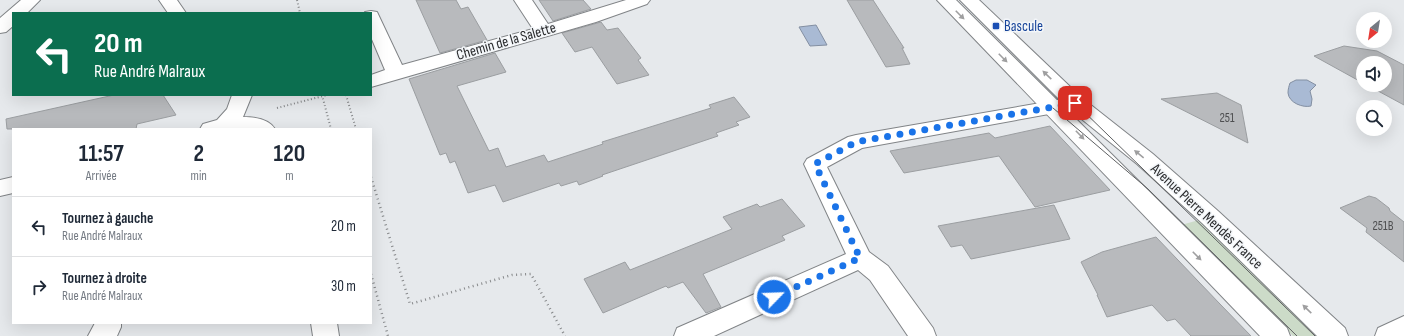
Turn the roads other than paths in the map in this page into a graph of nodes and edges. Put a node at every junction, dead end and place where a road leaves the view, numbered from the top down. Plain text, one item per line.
1 (31, 0) edge
2 (168, 0) edge
3 (364, 0) edge
4 (523, 0) edge
5 (641, 0) edge
6 (946, 0) edge
7 (969, 0) edge
8 (18, 12) edge
9 (176, 12) edge
10 (370, 12) edge
11 (12, 17) edge
12 (372, 18) edge
13 (0, 28) edge
14 (544, 31) junction
15 (396, 73) junction
16 (372, 81) edge
17 (242, 96) edge
18 (1064, 105) junction
19 (217, 127) edge
20 (261, 128) edge
21 (12, 185) edge
22 (0, 188) edge
23 (860, 258) junction
24 (108, 324) edge
25 (324, 324) edge
26 (1404, 327) edge
27 (101, 336) edge
28 (326, 336) edge
29 (687, 336) edge
30 (923, 336) edge
31 (1278, 336) edge
32 (1335, 336) edge
33 (1388, 336) edge

1 - 8 street
2 - 9 street
3 - 10 street
4 - 14 street
5 - 14 street, Chemin de la Salette
6 -> 18 street
18 -> 7 street
11 - 13 street
12 - 15 street
14 - 15 street, Chemin de la Salette
15 - 16 street, Chemin de la Salette
17 - 19 street
18 - 23 street
18 -> 31 street, Avenue Pierre Mendès France
32 -> 18 street, Avenue Pierre Mendès France
19 - 20 street
21 - 22 street
23 - 29 street
23 - 30 street
24 - 27 street
25 - 28 street
26 - 33 street

